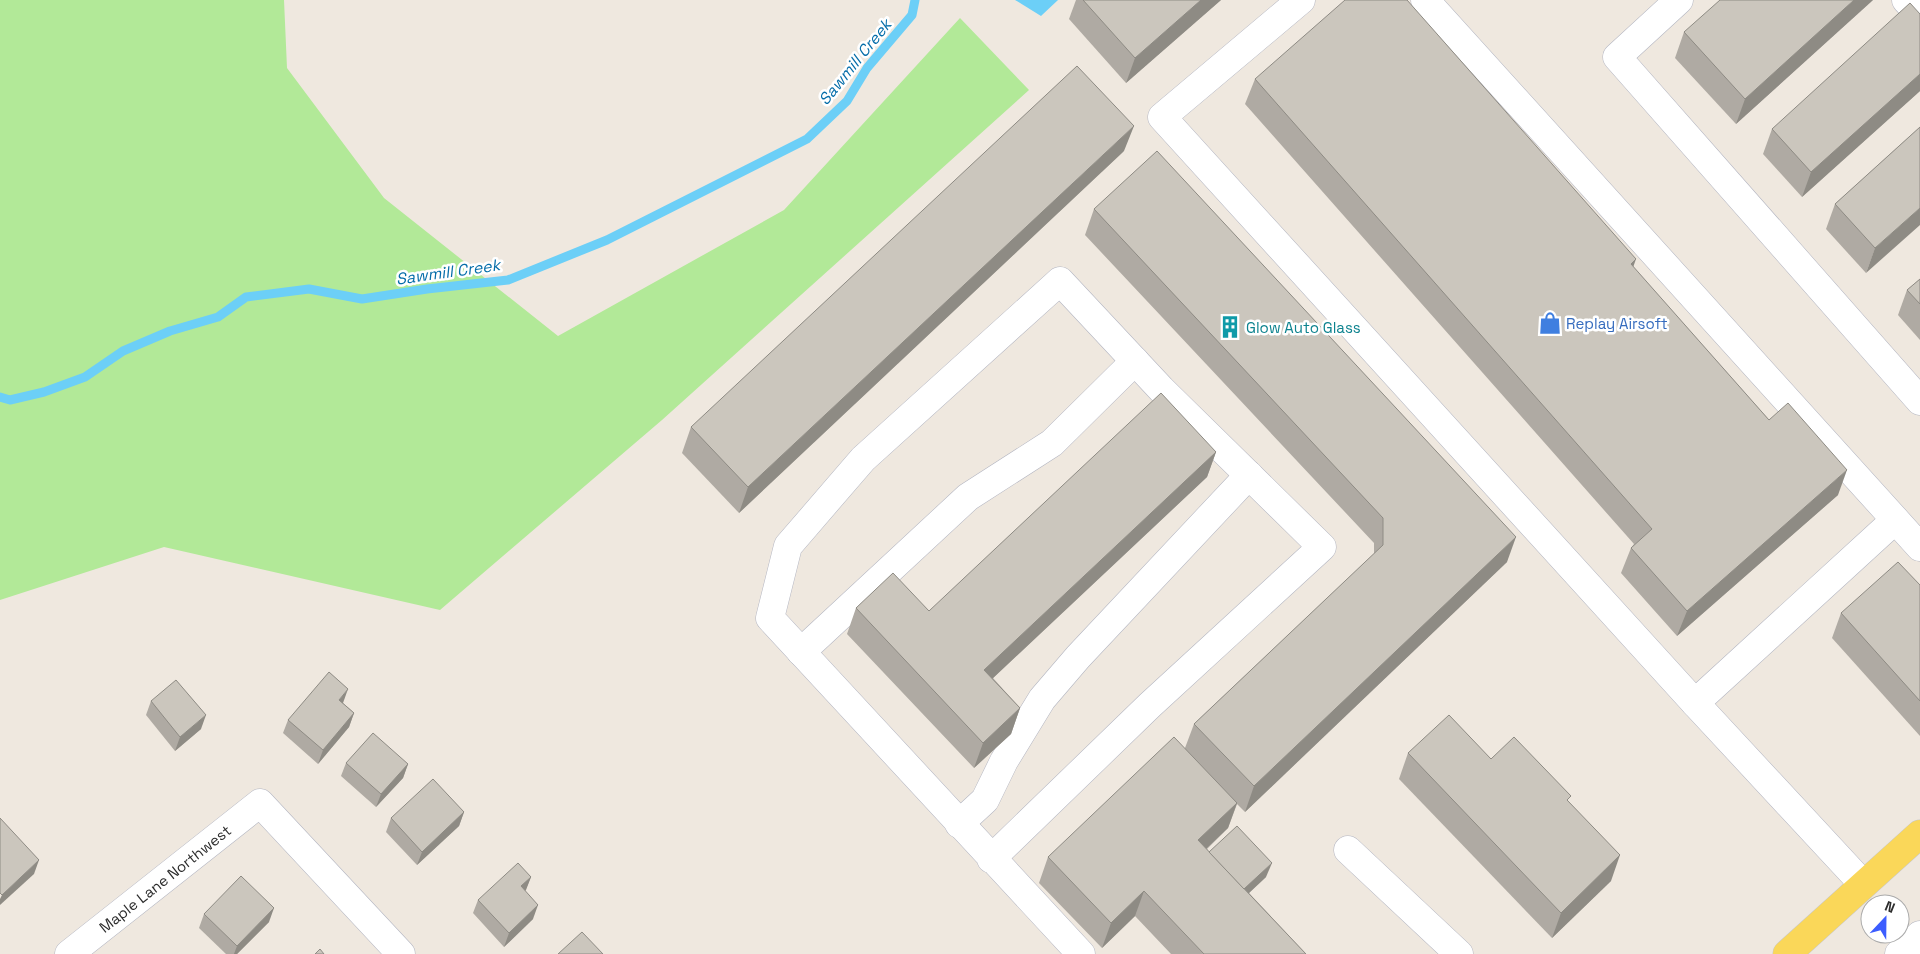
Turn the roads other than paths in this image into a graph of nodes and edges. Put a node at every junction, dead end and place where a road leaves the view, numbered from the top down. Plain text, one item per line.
1 (1301, 0) edge
2 (1425, 0) edge
3 (1680, 0) edge
4 (1906, 0) edge
5 (1920, 15) edge
6 (1135, 360) junction
7 (1920, 401) edge
8 (1249, 475) junction
9 (1895, 520) junction
10 (1920, 548) edge
11 (801, 652) junction
12 (1695, 703) junction
13 (960, 824) junction
14 (1920, 834) edge
15 (1348, 850) dead end
16 (991, 859) junction
17 (1863, 884) junction
18 (1920, 935) edge
19 (70, 954) edge
20 (402, 954) edge
21 (1081, 954) edge
22 (1460, 954) edge
23 (1787, 954) edge
24 (1899, 954) edge

1 - 12 street
2 - 9 street
3 - 7 street
4 - 5 street
6 - 8 street
6 - 11 street
6 - 11 street
8 - 13 street
8 - 16 street
9 - 10 street
9 - 12 street
11 - 13 street
12 - 17 street
13 - 16 street
14 - 17 main road
15 - 22 street
16 - 21 street
17 - 23 main road
18 - 24 street
19 - 20 street, Maple Lane Northwest

